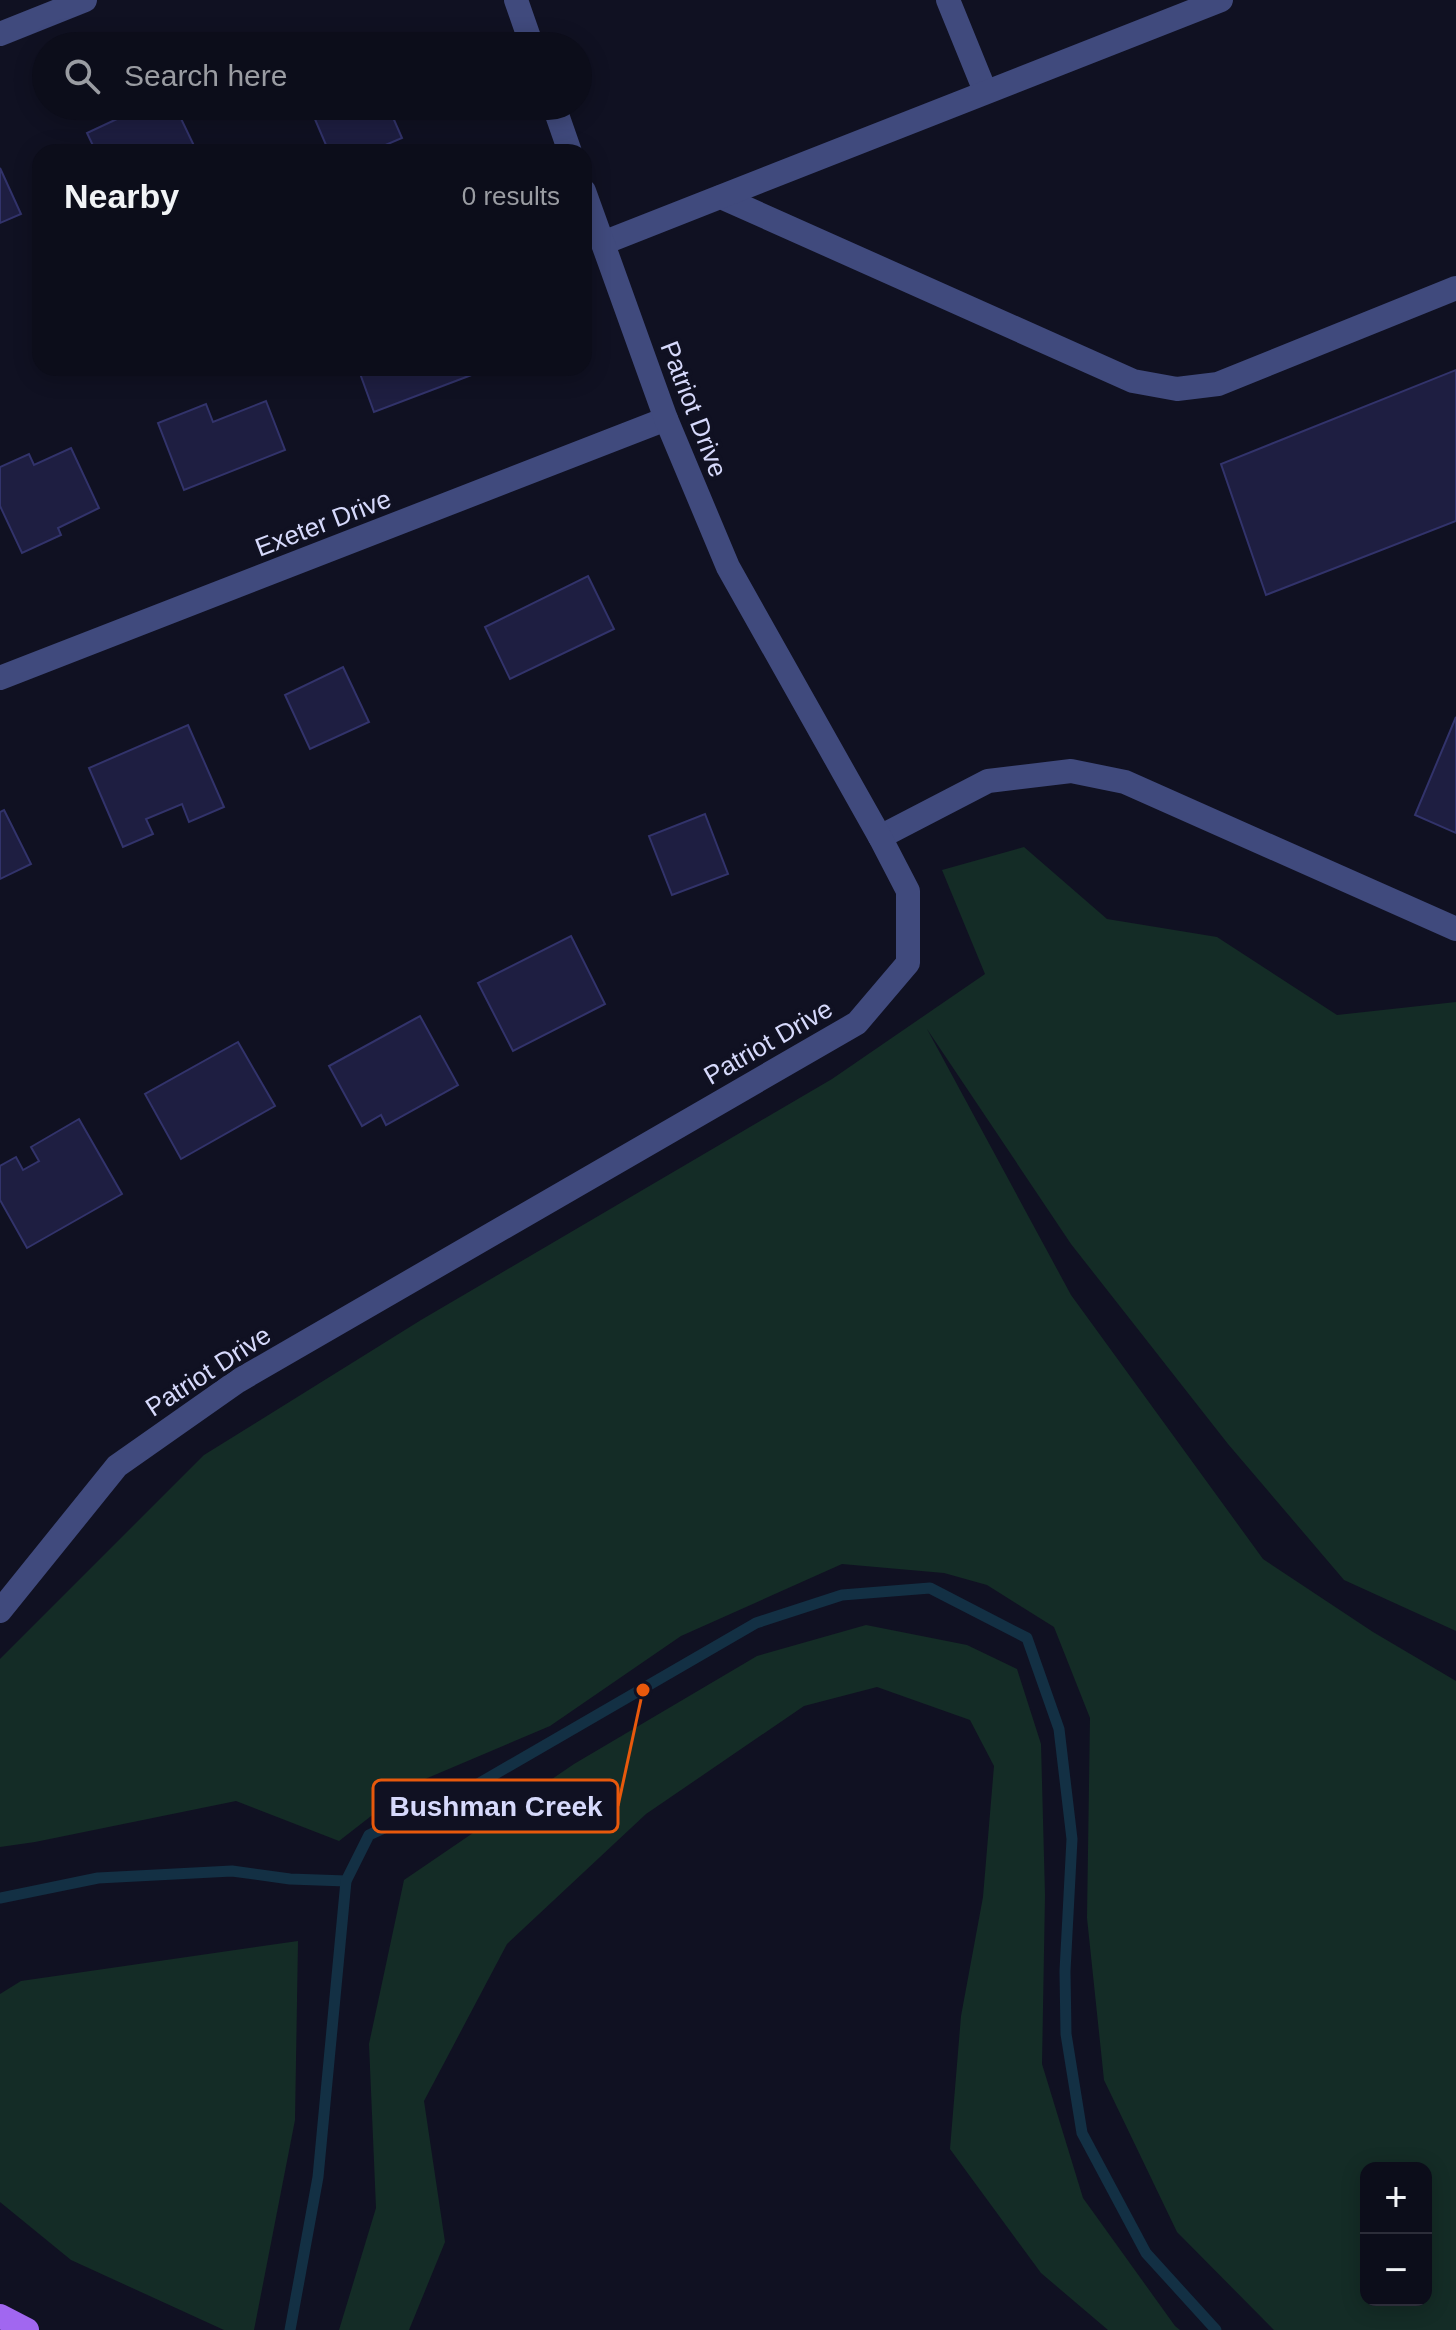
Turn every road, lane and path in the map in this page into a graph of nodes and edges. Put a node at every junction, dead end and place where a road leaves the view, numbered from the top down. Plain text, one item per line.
1 (85, 0) edge
2 (516, 0) edge
3 (948, 0) edge
4 (1221, 0) edge
5 (527, 32) edge
6 (0, 34) edge
7 (985, 91) junction
8 (559, 120) edge
9 (567, 144) edge
10 (721, 197) junction
11 (592, 213) edge
12 (603, 243) junction
13 (1456, 288) edge
14 (666, 419) junction
15 (0, 678) edge
16 (880, 837) junction
17 (1456, 929) edge
18 (0, 1611) edge
19 (0, 2316) edge
20 (27, 2330) edge

1 - 6 street
2 - 5 street
3 - 7 street
4 - 7 street
7 - 10 street
8 - 9 street
10 - 12 street
10 - 13 street
11 - 12 street, Patriot Drive
12 - 14 street, Patriot Drive
14 - 15 street, Exeter Drive
14 - 16 street, Patriot Drive
16 - 17 street
16 - 18 street, Patriot Drive
19 - 20 main road

